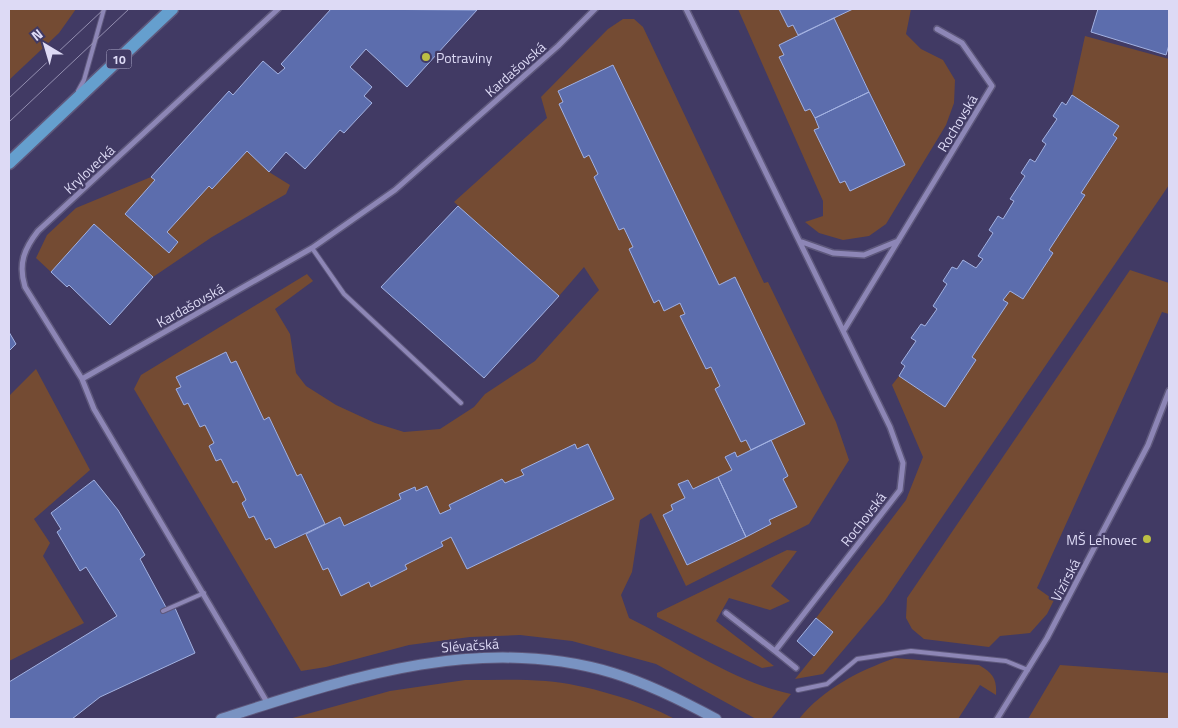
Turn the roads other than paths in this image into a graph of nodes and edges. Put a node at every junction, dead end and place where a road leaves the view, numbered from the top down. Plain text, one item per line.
1 (104, 9) edge
2 (172, 9) edge
3 (278, 9) edge
4 (595, 9) edge
5 (686, 9) edge
6 (937, 29) dead end
7 (66, 109) junction
8 (10, 162) edge
9 (899, 241) junction
10 (801, 242) junction
11 (312, 248) junction
12 (844, 330) junction
13 (82, 379) junction
14 (1169, 391) edge
15 (461, 403) dead end
16 (204, 594) junction
17 (163, 611) dead end
18 (726, 613) dead end
19 (775, 652) junction
20 (796, 668) dead end
21 (1028, 670) junction
22 (798, 690) dead end
23 (268, 704) junction
24 (222, 719) edge
25 (716, 719) edge
26 (997, 719) edge

1 - 7 lane
2 - 7 main road, 10
3 - 13 street, Krylovecká
4 - 11 street, Kardašovská
5 - 10 street, Rochovská
6 - 9 street, Rochovská
7 - 8 main road, 10
9 - 10 street
9 - 12 street, Rochovská
10 - 12 street, Rochovská
11 - 13 street, Kardašovská
11 - 15 lane
12 - 19 street, Rochovská
13 - 16 street
14 - 21 street, Vizírská
16 - 17 lane
16 - 23 street
18 - 19 street
19 - 20 street
21 - 22 lane
21 - 26 street, Vizírská
23 - 24 street, Slévačská
23 - 25 street, Slévačská

